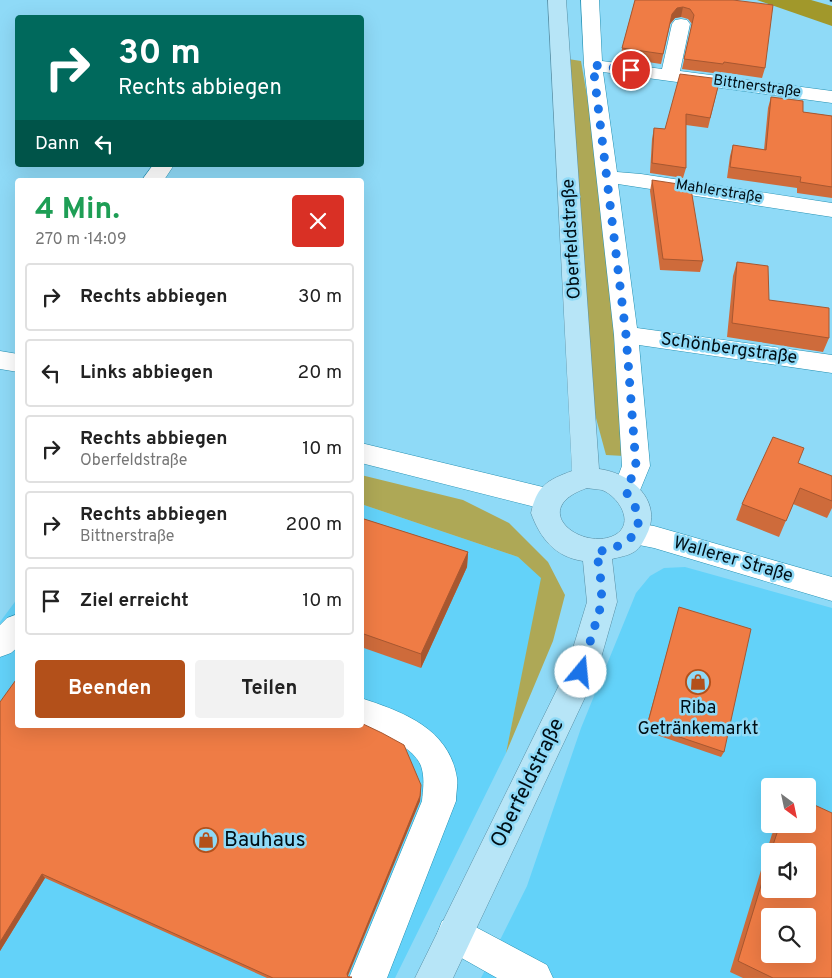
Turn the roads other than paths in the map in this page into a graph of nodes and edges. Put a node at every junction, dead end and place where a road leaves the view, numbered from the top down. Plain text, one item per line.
1 (557, 0) edge
2 (590, 0) edge
3 (681, 24) dead end
4 (593, 65) junction
5 (670, 74) junction
6 (832, 97) edge
7 (163, 167) edge
8 (606, 177) junction
9 (155, 178) edge
10 (832, 210) edge
11 (626, 335) junction
12 (0, 360) edge
13 (15, 362) edge
14 (832, 364) edge
15 (364, 454) edge
16 (586, 477) junction
17 (626, 492) junction
18 (547, 499) junction
19 (634, 534) junction
20 (596, 552) junction
21 (832, 589) edge
22 (15, 630) edge
23 (0, 644) edge
24 (364, 713) edge
25 (455, 934) junction
26 (368, 978) edge
27 (434, 978) edge
28 (534, 978) edge

1 - 16 main road, Oberfeldstraße
2 - 4 street, Oberfeldstraße
3 - 5 street
4 - 5 street, Bittnerstraße
4 - 8 street, Oberfeldstraße
5 - 6 street, Bittnerstraße
7 - 9 street
8 - 10 street, Mahlerstraße
8 - 11 street, Oberfeldstraße
11 - 14 street, Schönbergstraße
11 - 17 street, Oberfeldstraße
12 - 13 street
15 - 18 street
16 - 17 main road
16 - 18 main road
17 - 19 main road
18 - 20 main road
19 - 20 main road
19 - 21 street, Wallerer Straße
20 - 25 main road, Oberfeldstraße
22 - 23 street
24 - 26 street
25 - 27 main road, Oberfeldstraße
25 - 28 street

